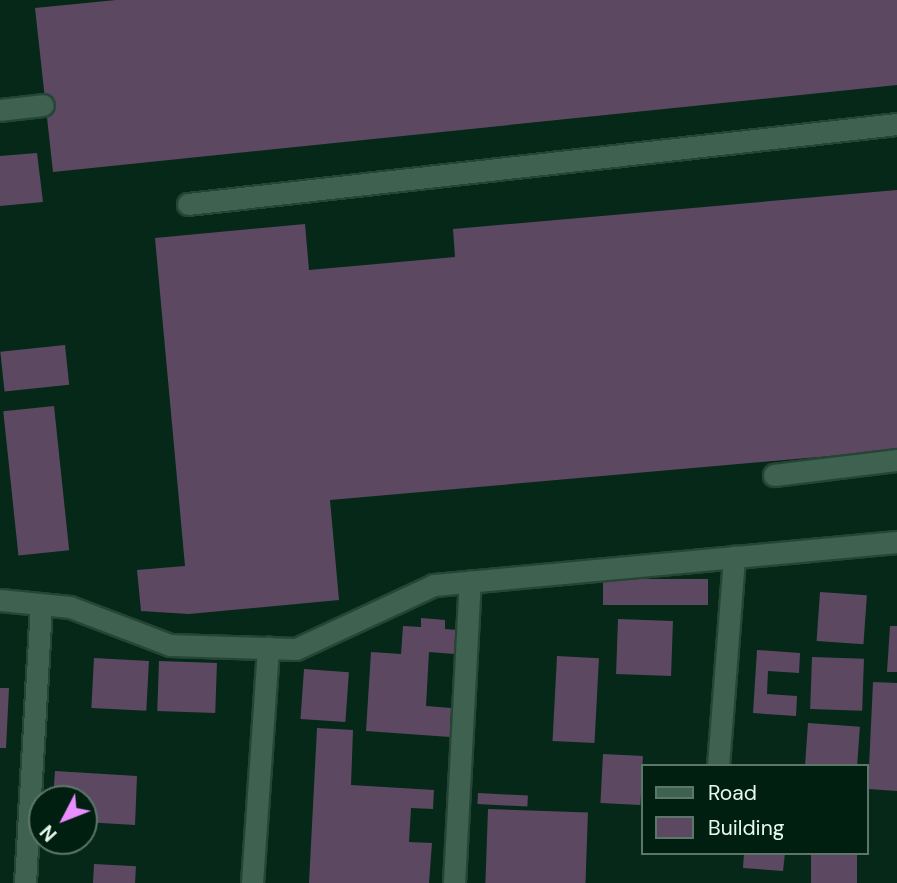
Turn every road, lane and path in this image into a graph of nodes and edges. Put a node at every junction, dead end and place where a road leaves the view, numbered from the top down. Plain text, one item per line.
1 (43, 105) dead end
2 (0, 110) edge
3 (897, 124) edge
4 (188, 204) dead end
5 (897, 460) edge
6 (774, 475) dead end
7 (897, 542) edge
8 (734, 557) junction
9 (470, 582) junction
10 (0, 600) edge
11 (41, 604) junction
12 (268, 648) junction
13 (718, 764) edge
14 (25, 883) edge
15 (252, 883) edge
16 (454, 883) edge

1 - 2 street
3 - 4 street
5 - 6 street
7 - 8 street
8 - 9 street
8 - 13 street
9 - 12 street
9 - 16 street
10 - 11 street
11 - 12 street
11 - 14 street
12 - 15 street

